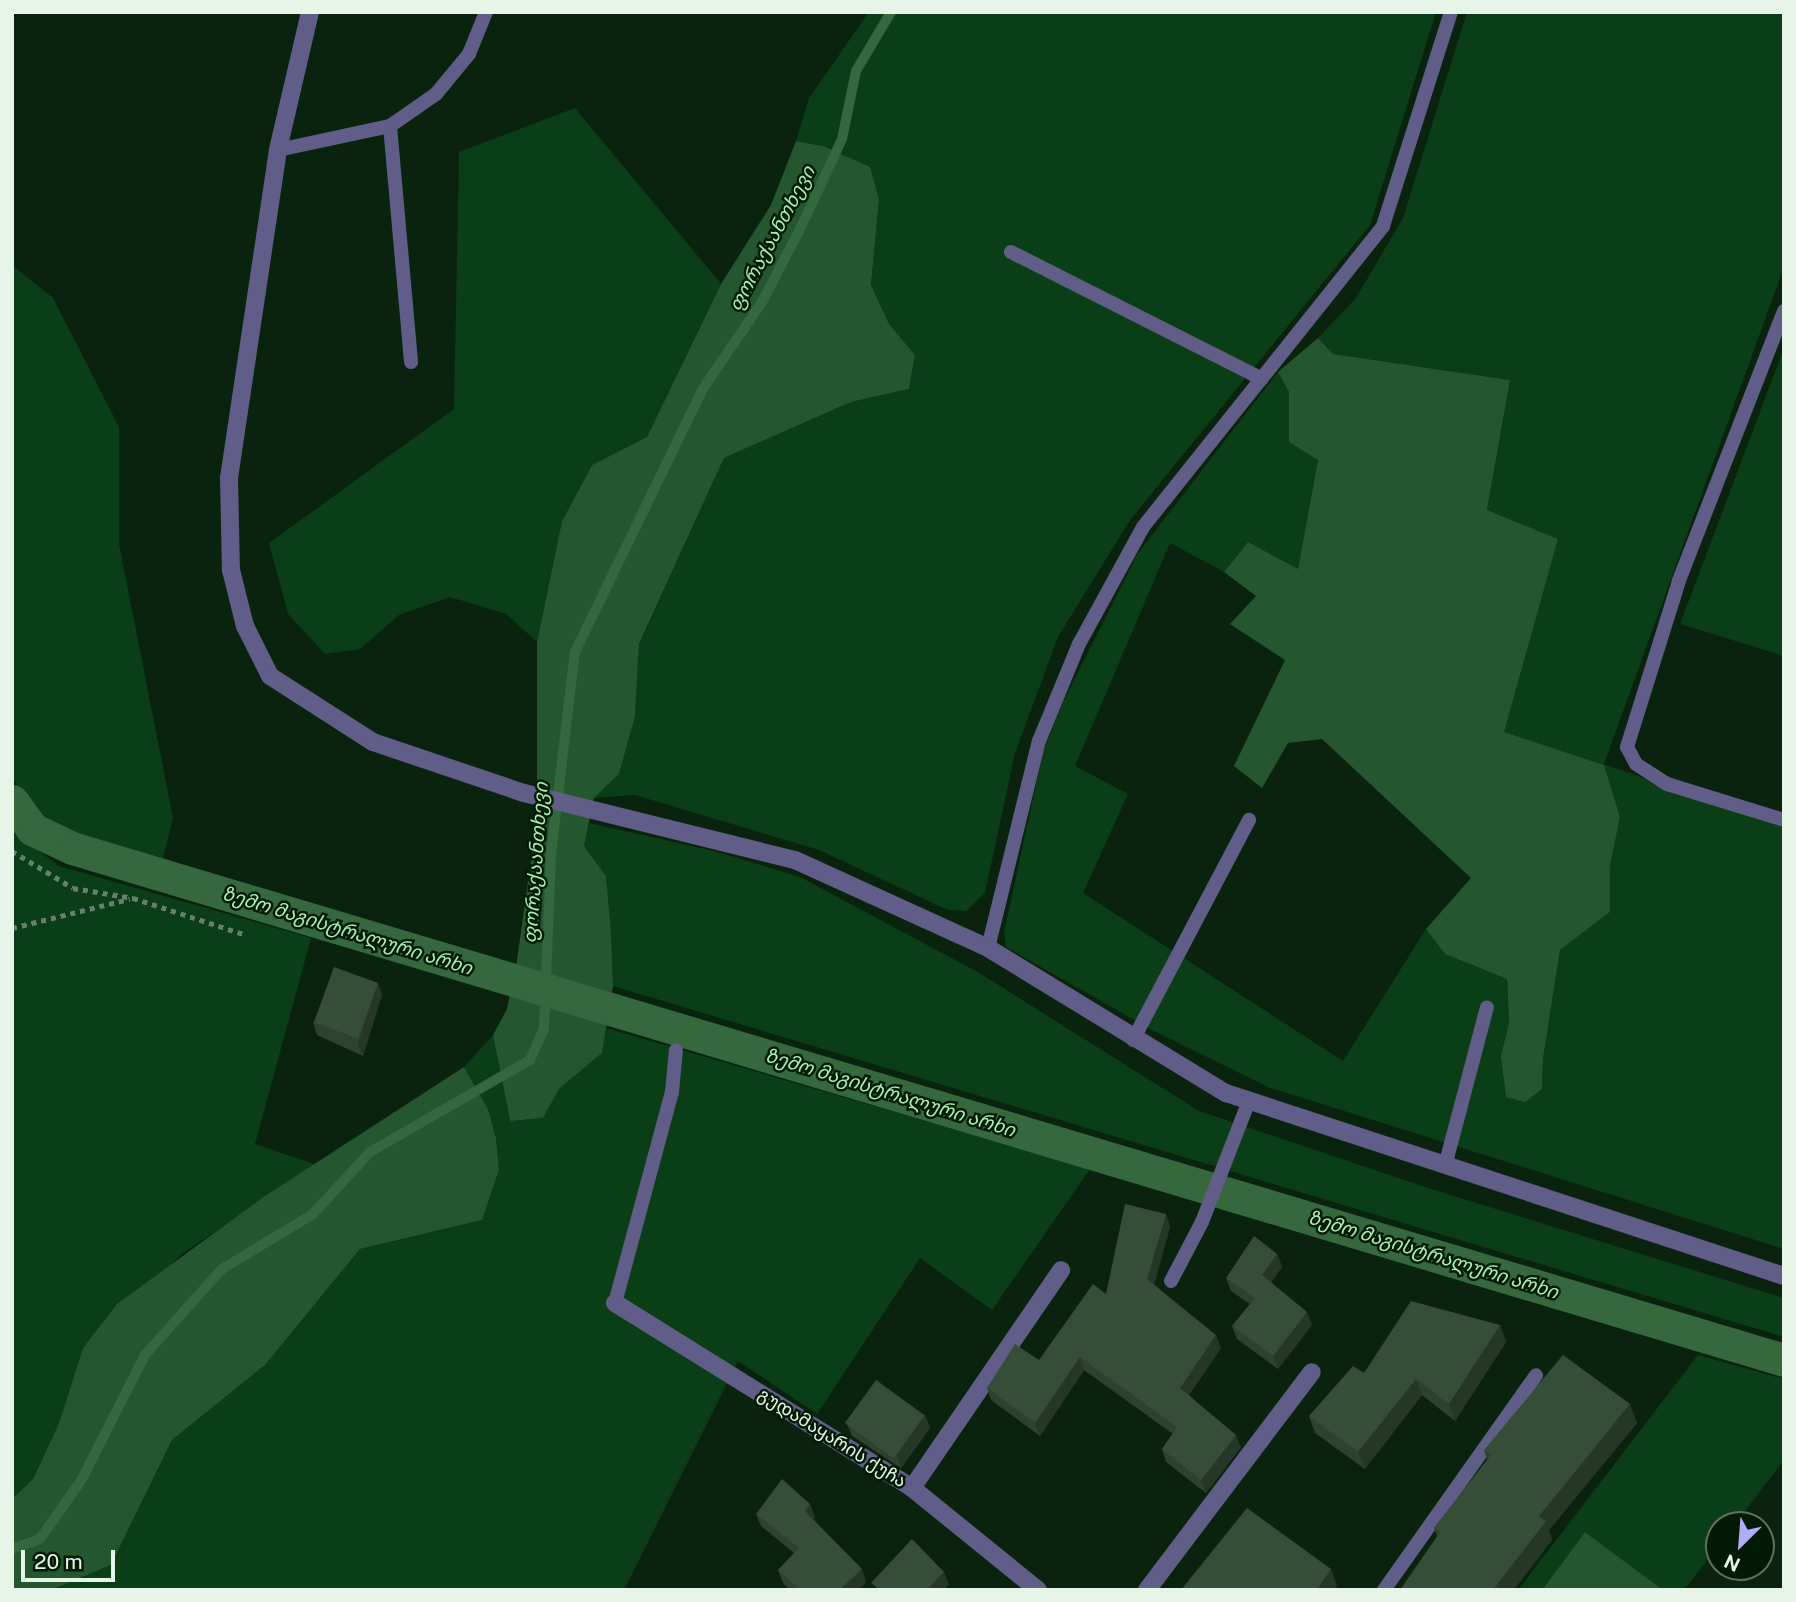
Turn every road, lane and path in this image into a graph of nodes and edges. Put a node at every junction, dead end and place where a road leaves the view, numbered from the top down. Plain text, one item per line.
1 (310, 12) edge
2 (486, 12) edge
3 (1451, 12) edge
4 (390, 126) junction
5 (278, 150) junction
6 (1011, 252) dead end
7 (1784, 311) edge
8 (411, 362) dead end
9 (1262, 379) junction
10 (1250, 820) dead end
11 (1784, 820) edge
12 (12, 851) edge
13 (133, 898) junction
14 (12, 928) edge
15 (246, 935) dead end
16 (988, 948) junction
17 (1487, 1007) dead end
18 (1133, 1040) junction
19 (676, 1051) dead end
20 (1249, 1101) junction
21 (1445, 1166) junction
22 (1061, 1270) dead end
23 (1784, 1276) edge
24 (1171, 1281) dead end
25 (615, 1303) joint
26 (1312, 1372) dead end
27 (1536, 1375) dead end
28 (912, 1488) junction
29 (1038, 1590) edge
30 (1147, 1590) edge
31 (1384, 1590) edge

1 - 5 street
2 - 4 lane
3 - 9 lane
4 - 5 lane
4 - 8 lane
5 - 16 street
6 - 9 lane
7 - 11 lane
9 - 16 lane
10 - 18 lane
12 - 13 path
13 - 14 path
13 - 15 path
16 - 18 street
17 - 21 lane
18 - 20 street
19 - 25 lane
20 - 21 street
20 - 24 lane
21 - 23 street
22 - 28 street
25 - 28 street, გუდამაყარის ქუჩა
26 - 30 street
27 - 31 lane
28 - 29 street, გუდამაყარის ქუჩა

